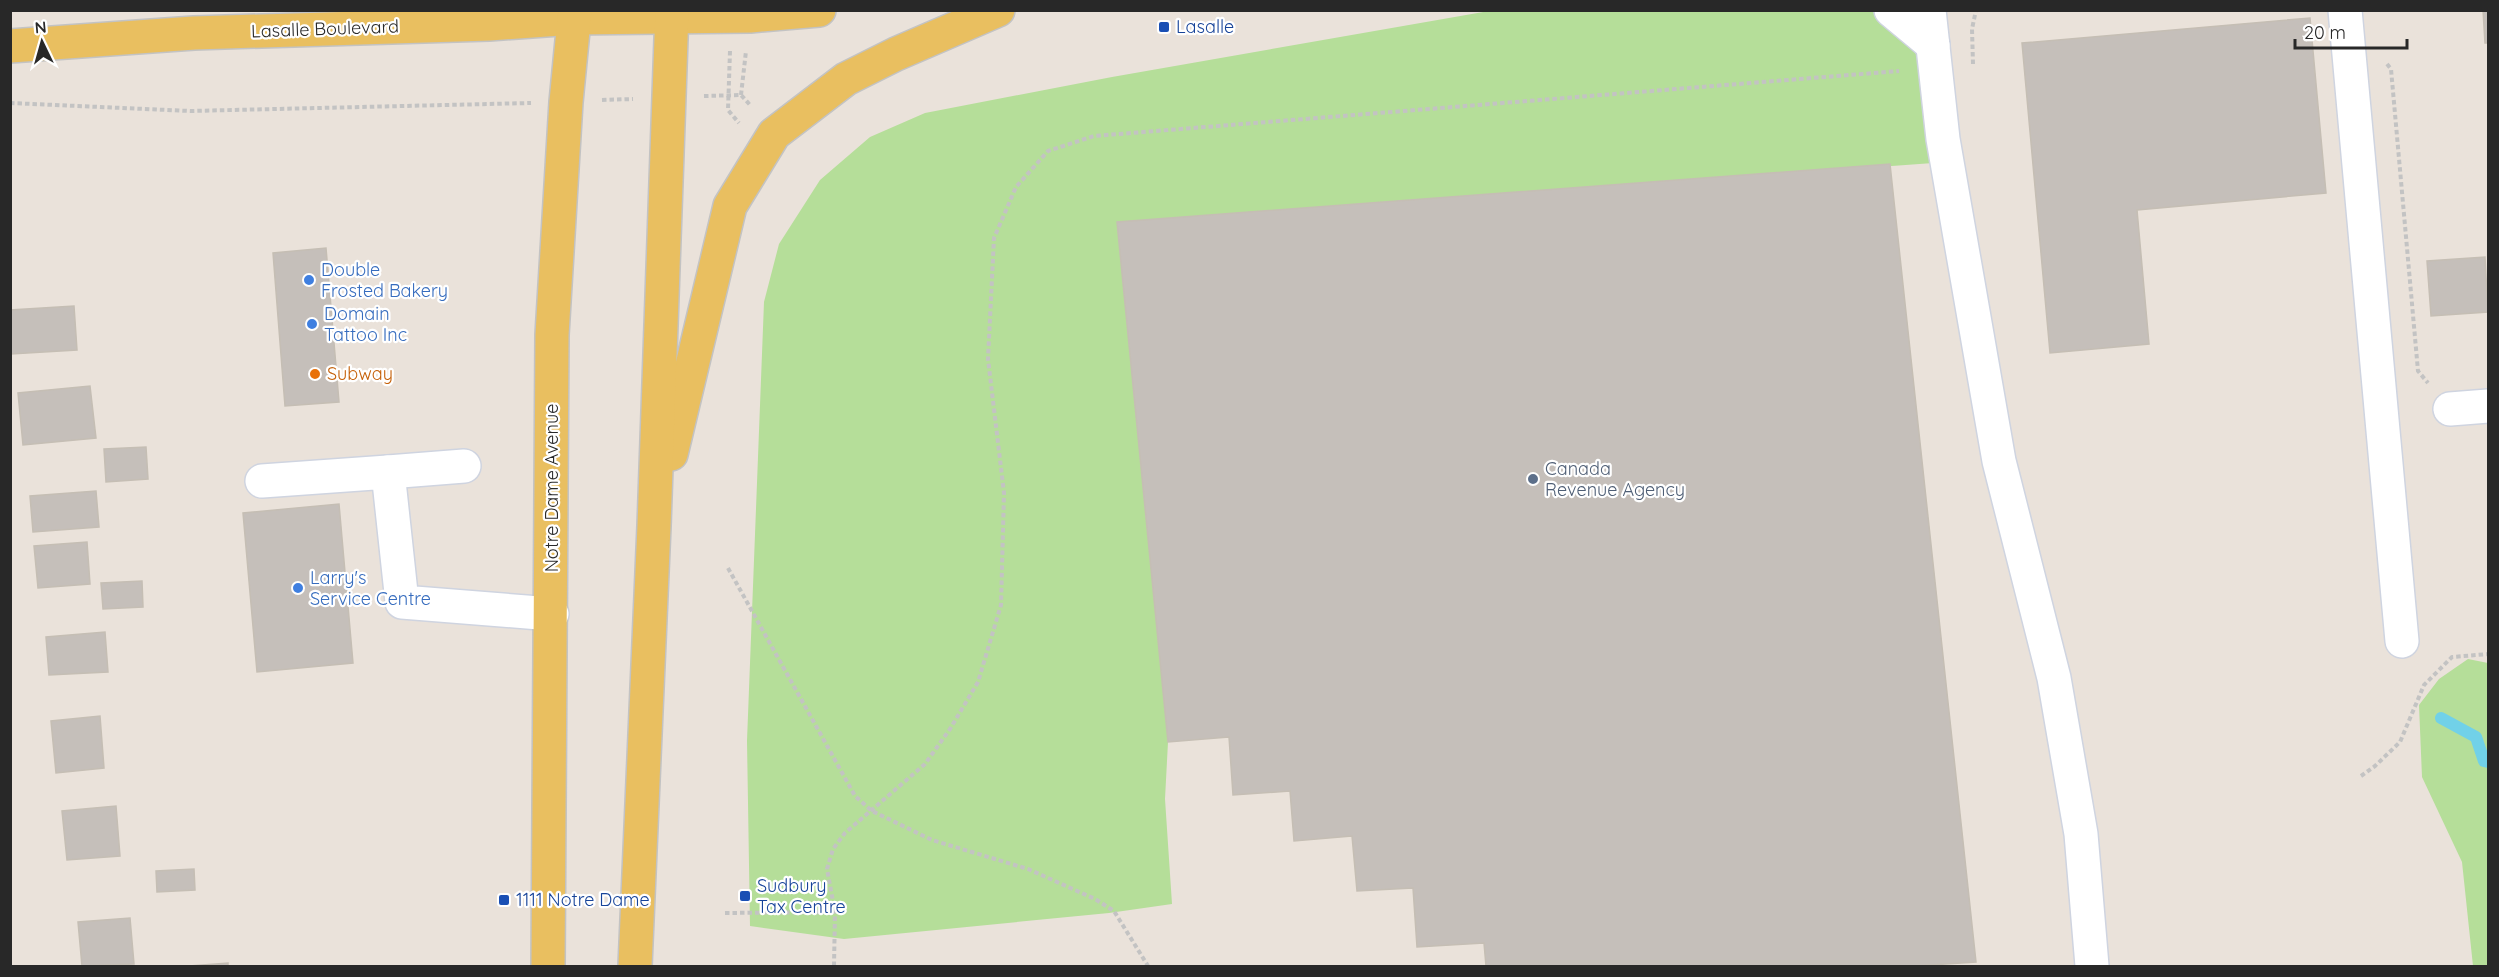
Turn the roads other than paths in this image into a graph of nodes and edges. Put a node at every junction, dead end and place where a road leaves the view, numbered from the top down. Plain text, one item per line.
1 (819, 10) edge
2 (998, 10) edge
3 (1891, 10) edge
4 (1929, 10) edge
5 (1950, 10) edge
6 (2345, 10) edge
7 (575, 14) edge
8 (672, 15) edge
9 (10, 46) edge
10 (1934, 57) junction
11 (2488, 406) edge
12 (2450, 409) dead end
13 (464, 466) dead end
14 (388, 472) junction
15 (262, 481) dead end
16 (654, 526) junction
17 (552, 614) junction
18 (2402, 641) dead end
19 (548, 966) edge
20 (634, 966) edge
21 (2092, 966) edge

1 - 8 main road, Lasalle Boulevard
2 - 16 main road
3 - 10 street
4 - 10 street
5 - 10 street
6 - 18 street
7 - 8 main road, Lasalle Boulevard
7 - 9 main road, Lasalle Boulevard
7 - 17 main road, Notre Dame Avenue
8 - 16 main road
10 - 21 street
11 - 12 street
13 - 14 street
14 - 15 street
14 - 17 street
16 - 20 main road
17 - 19 main road, Notre Dame Avenue

